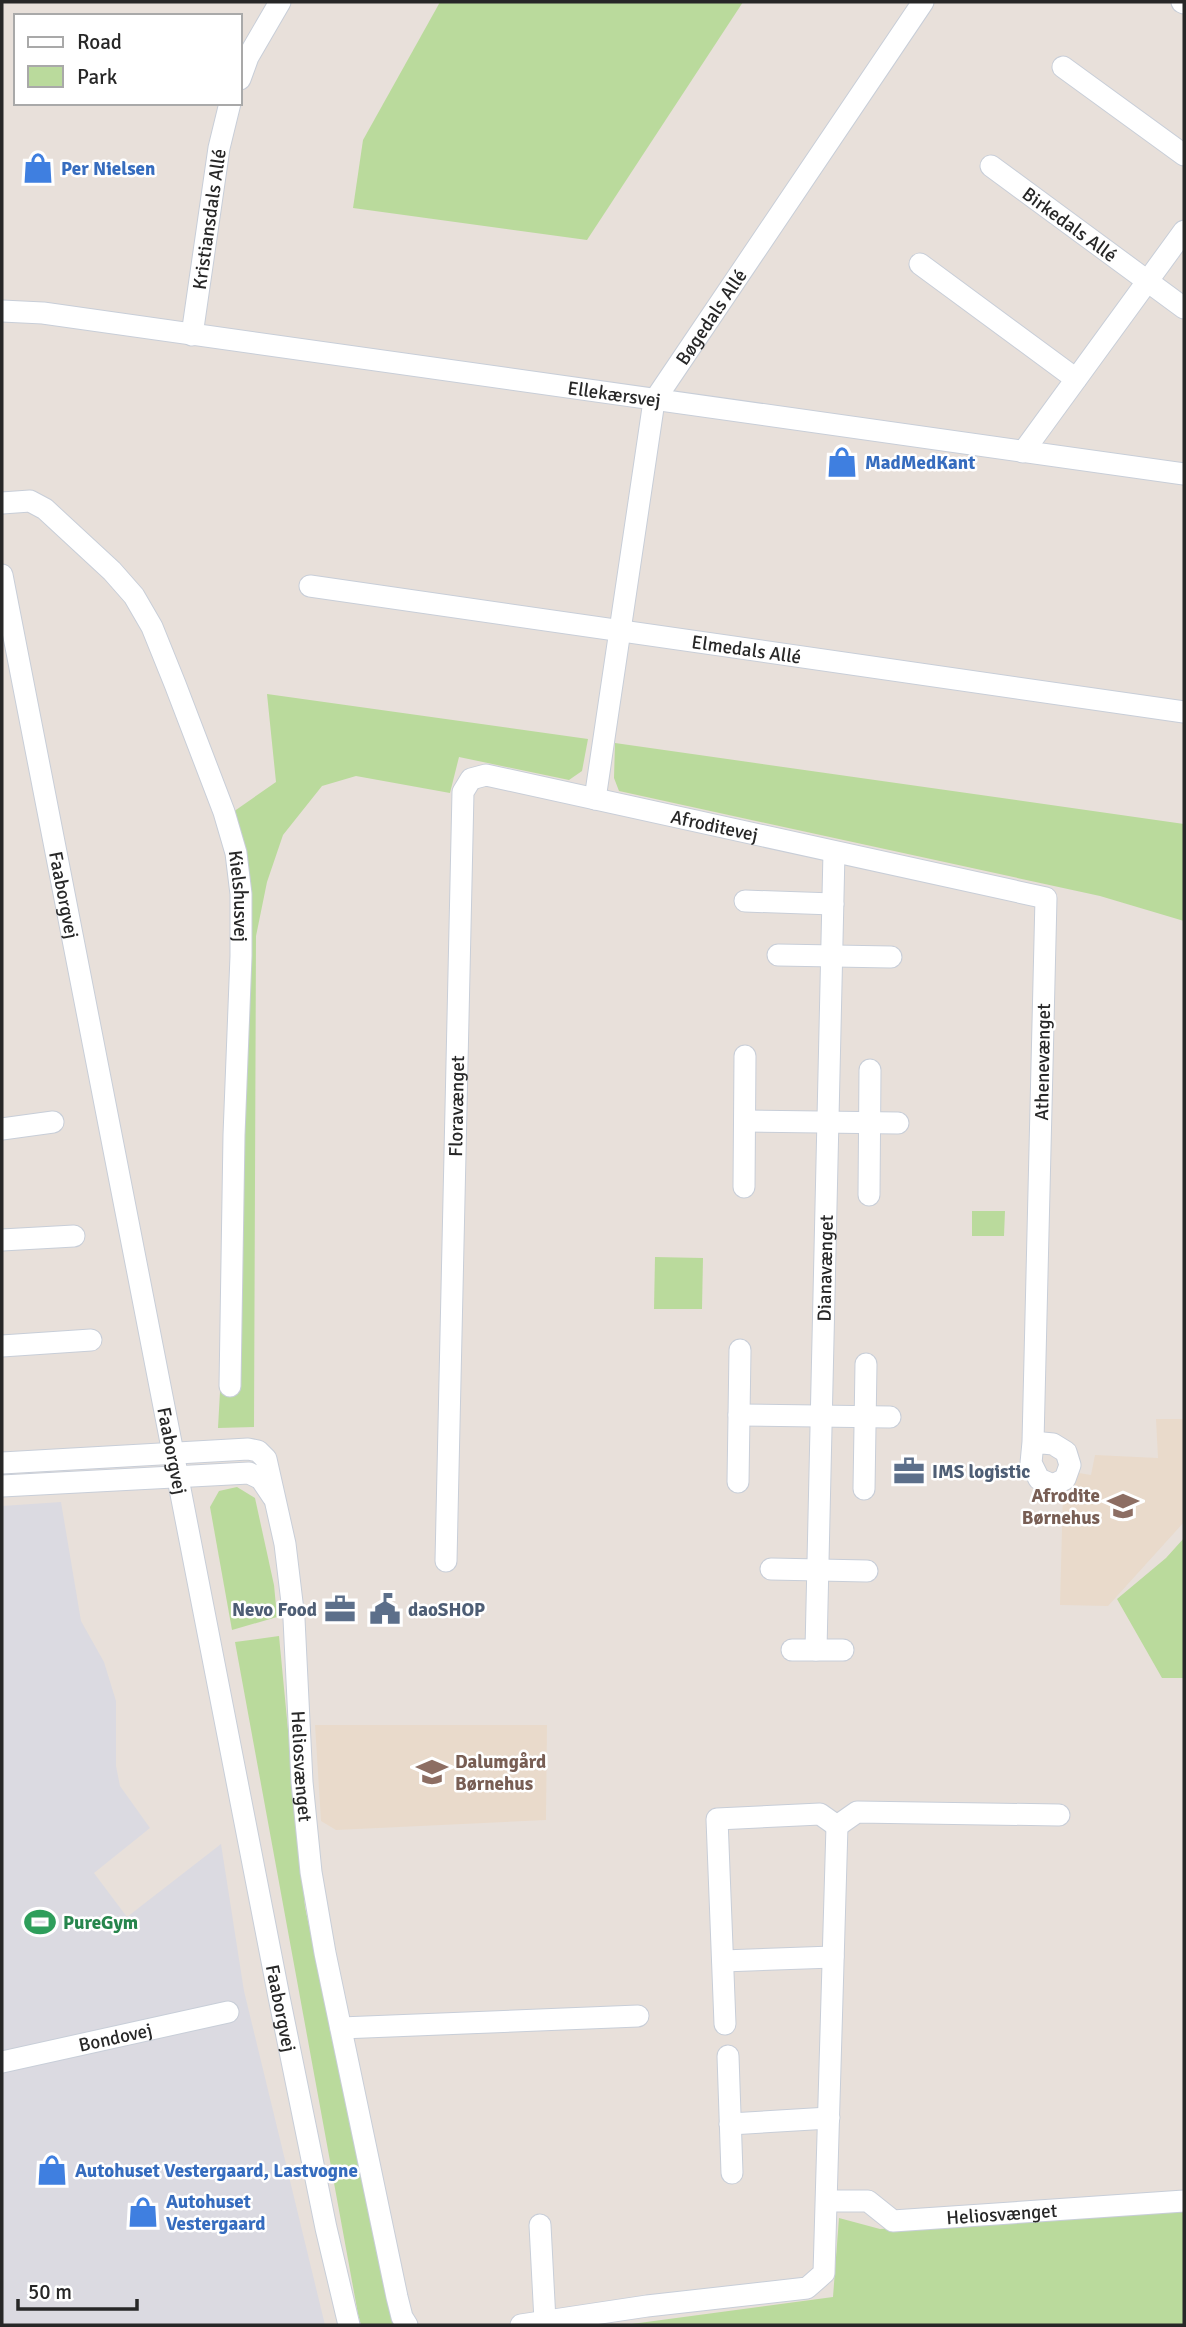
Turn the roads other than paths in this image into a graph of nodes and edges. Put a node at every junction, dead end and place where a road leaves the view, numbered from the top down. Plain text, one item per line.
1 (280, 2) edge
2 (923, 2) edge
3 (1063, 66) dead end
4 (242, 74) edge
5 (230, 105) edge
6 (1184, 155) edge
7 (991, 166) dead end
8 (1184, 231) edge
9 (920, 264) dead end
10 (1148, 281) junction
11 (1184, 308) edge
12 (2, 311) edge
13 (43, 313) junction
14 (2, 324) edge
15 (192, 335) junction
16 (1076, 379) junction
17 (654, 401) junction
18 (1023, 452) junction
19 (1184, 474) edge
20 (2, 503) edge
21 (2, 575) edge
22 (310, 586) dead end
23 (622, 631) junction
24 (1184, 712) edge
25 (595, 799) junction
26 (834, 852) junction
27 (745, 901) dead end
28 (833, 904) junction
29 (778, 955) dead end
30 (832, 956) junction
31 (891, 957) dead end
32 (746, 1056) dead end
33 (870, 1070) dead end
34 (745, 1121) junction
35 (53, 1122) dead end
36 (828, 1122) junction
37 (870, 1123) junction
38 (898, 1123) dead end
39 (2, 1129) edge
40 (744, 1187) dead end
41 (869, 1195) dead end
42 (74, 1236) dead end
43 (2, 1240) edge
44 (91, 1340) dead end
45 (2, 1346) edge
46 (740, 1350) dead end
47 (866, 1364) dead end
48 (230, 1386) dead end
49 (739, 1416) junction
50 (821, 1416) junction
51 (865, 1417) junction
52 (890, 1417) dead end
53 (1033, 1442) dead end
54 (174, 1452) junction
55 (2, 1463) edge
56 (178, 1476) junction
57 (738, 1482) dead end
58 (2, 1486) edge
59 (864, 1489) dead end
60 (276, 1501) junction
61 (446, 1561) dead end
62 (771, 1569) dead end
63 (817, 1570) junction
64 (867, 1570) dead end
65 (792, 1650) dead end
66 (816, 1650) junction
67 (843, 1650) dead end
68 (1059, 1815) dead end
69 (837, 1826) junction
70 (833, 1957) junction
71 (723, 1961) junction
72 (228, 2012) dead end
73 (638, 2016) dead end
74 (725, 2024) dead end
75 (341, 2028) junction
76 (728, 2056) dead end
77 (2, 2063) edge
78 (829, 2118) junction
79 (730, 2124) junction
80 (732, 2173) dead end
81 (827, 2201) junction
82 (1184, 2201) edge
83 (540, 2225) dead end
84 (545, 2321) junction
85 (349, 2325) edge
86 (407, 2325) edge
87 (521, 2325) edge

1 - 4 street
2 - 17 street, Bøgedals Allé
3 - 6 street
5 - 15 street, Kristiansdals Allé
7 - 10 street, Birkedals Allé
8 - 10 street
9 - 16 street
10 - 11 street, Birkedals Allé
10 - 16 street
12 - 13 street, Ellekærsvej
13 - 14 street, Ellekærsvej
13 - 15 street, Ellekærsvej
15 - 17 street, Ellekærsvej
16 - 18 street
17 - 18 street, Ellekærsvej
17 - 23 street, Bøgedals Allé
18 - 19 street, Ellekærsvej
20 - 48 street, Kielshusvej
21 - 54 street, Faaborgvej
22 - 23 street, Elmedals Allé
23 - 24 street, Elmedals Allé
23 - 25 street, Bøgedals Allé
25 - 26 street, Afroditevej
25 - 61 street, Floravænget
26 - 28 street, Dianavænget
26 - 53 street, Athenevænget
27 - 28 street
28 - 30 street, Dianavænget
29 - 30 street
30 - 31 street
30 - 36 street, Dianavænget
32 - 34 street
33 - 37 street
34 - 36 street
34 - 40 street
35 - 39 street
36 - 37 street
36 - 50 street, Dianavænget
37 - 38 street
37 - 41 street
42 - 43 street
44 - 45 street
46 - 49 street
47 - 51 street
49 - 50 street
49 - 57 street
50 - 51 street
50 - 63 street, Dianavænget
51 - 52 street
51 - 59 street
54 - 55 street
54 - 56 street, Faaborgvej
54 - 60 street, Heliosvænget
56 - 58 street
56 - 60 street
56 - 85 street, Faaborgvej
60 - 75 street, Heliosvænget
62 - 63 street
63 - 64 street
63 - 66 street, Dianavænget
65 - 66 street
66 - 67 street
68 - 69 street
69 - 70 street
69 - 71 street
70 - 71 street
70 - 78 street
71 - 74 street
72 - 77 street, Bondovej
73 - 75 street
75 - 86 street, Heliosvænget
76 - 79 street
78 - 79 street
78 - 81 street
79 - 80 street
81 - 82 street, Heliosvænget
81 - 84 street
83 - 84 street
84 - 87 street

